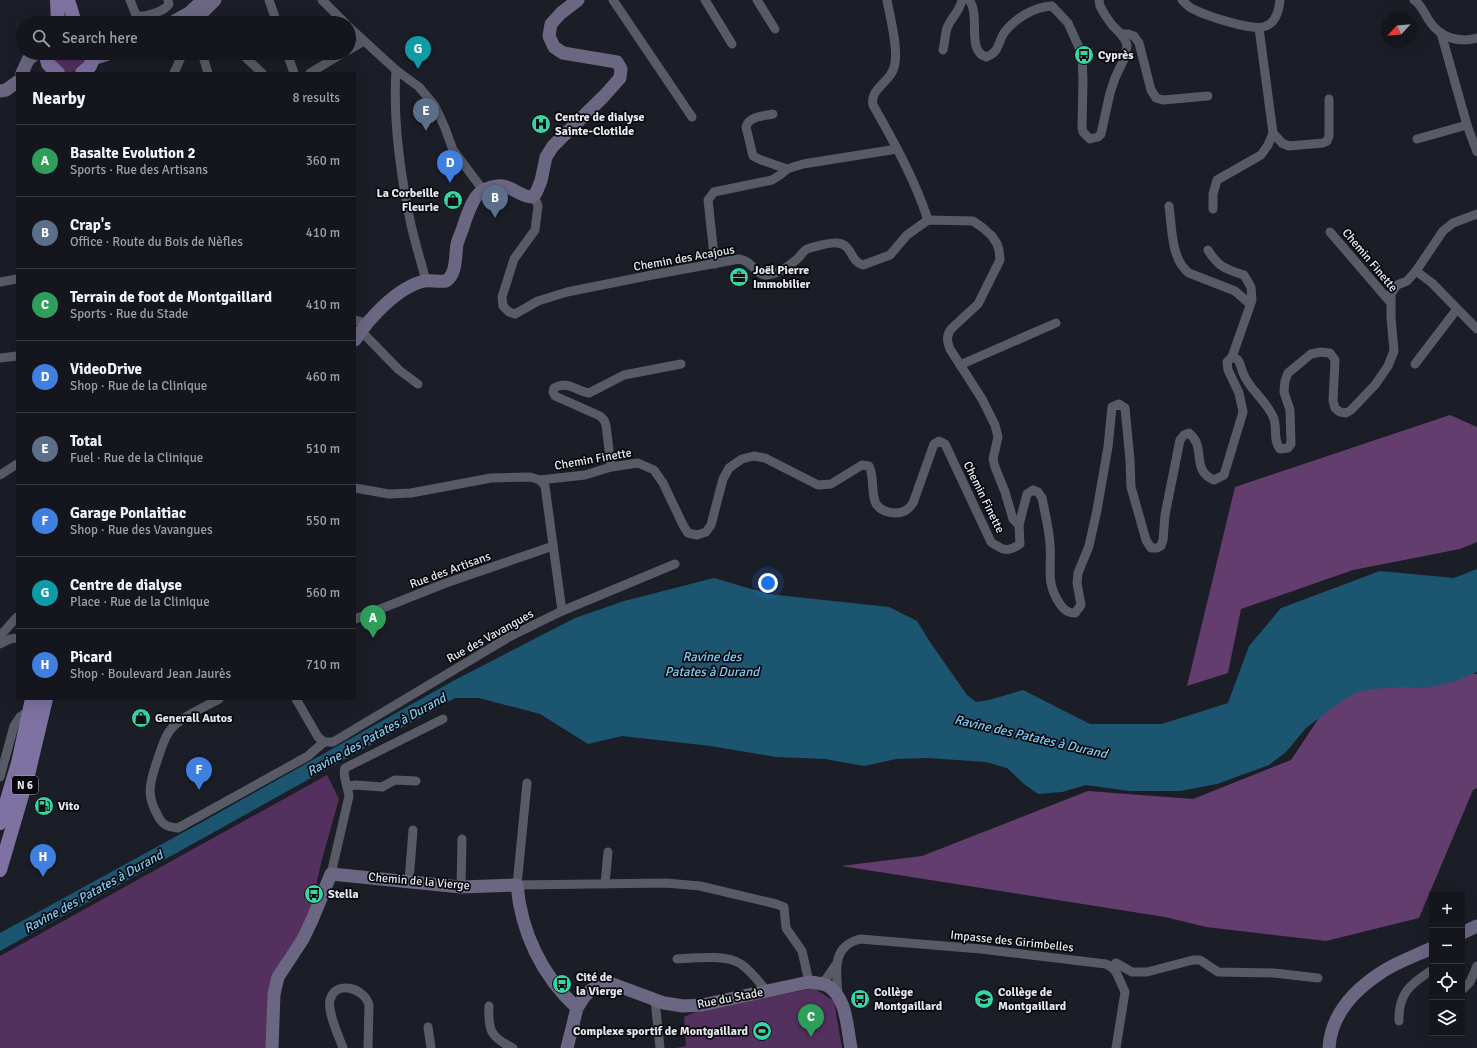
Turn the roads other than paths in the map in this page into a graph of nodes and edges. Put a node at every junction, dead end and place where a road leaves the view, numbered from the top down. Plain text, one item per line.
1 (57, 0) edge
2 (68, 0) edge
3 (130, 0) edge
4 (168, 0) edge
5 (203, 0) edge
6 (215, 0) edge
7 (269, 0) edge
8 (322, 0) edge
9 (578, 0) edge
10 (613, 0) edge
11 (705, 0) edge
12 (757, 0) edge
13 (887, 0) edge
14 (962, 0) edge
15 (970, 0) edge
16 (1099, 0) edge
17 (1182, 0) edge
18 (1280, 0) edge
19 (1417, 1) edge
20 (1051, 3) edge
21 (58, 16) edge
22 (73, 16) edge
23 (138, 16) edge
24 (145, 16) edge
25 (183, 16) edge
26 (198, 16) edge
27 (275, 16) edge
28 (338, 16) edge
29 (1259, 28) junction
30 (775, 29) dead end
31 (1441, 33) junction
32 (356, 34) edge
33 (1121, 34) junction
34 (1477, 38) edge
35 (364, 41) junction
36 (732, 44) dead end
37 (356, 46) edge
38 (943, 50) dead end
39 (28, 60) edge
40 (44, 60) edge
41 (92, 60) edge
42 (180, 60) edge
43 (204, 60) edge
44 (248, 60) edge
45 (289, 60) edge
46 (332, 60) edge
47 (396, 70) junction
48 (22, 72) edge
49 (56, 72) edge
50 (84, 72) edge
51 (174, 72) edge
52 (208, 72) edge
53 (261, 72) edge
54 (294, 72) edge
55 (312, 72) edge
56 (16, 83) edge
57 (0, 91) edge
58 (1208, 96) dead end
59 (1329, 99) dead end
60 (773, 114) dead end
61 (692, 117) dead end
62 (1467, 125) junction
63 (1273, 133) junction
64 (1417, 139) dead end
65 (897, 149) junction
66 (1477, 152) edge
67 (786, 168) junction
68 (483, 190) junction
69 (534, 195) junction
70 (1169, 206) dead end
71 (1213, 209) dead end
72 (1477, 214) edge
73 (928, 220) junction
74 (1330, 232) dead end
75 (1208, 250) dead end
76 (715, 264) junction
77 (1416, 271) junction
78 (16, 279) edge
79 (426, 281) junction
80 (0, 282) edge
81 (1391, 303) junction
82 (1250, 304) junction
83 (1457, 309) junction
84 (1056, 323) dead end
85 (359, 328) edge
86 (1477, 329) edge
87 (16, 356) edge
88 (1232, 357) junction
89 (0, 358) edge
90 (681, 364) dead end
91 (1415, 364) dead end
92 (960, 365) junction
93 (418, 384) dead end
94 (16, 465) edge
95 (611, 467) junction
96 (0, 475) edge
97 (540, 480) junction
98 (356, 488) edge
99 (1019, 525) junction
100 (553, 546) junction
101 (675, 564) dead end
102 (562, 611) junction
103 (16, 618) edge
104 (356, 618) edge
105 (0, 636) edge
106 (16, 638) edge
107 (0, 644) edge
108 (46, 700) edge
109 (217, 700) edge
110 (297, 700) edge
111 (31, 704) edge
112 (443, 719) dead end
113 (324, 742) junction
114 (0, 777) edge
115 (416, 781) dead end
116 (527, 783) dead end
117 (348, 786) junction
118 (0, 823) edge
119 (413, 830) dead end
120 (462, 839) dead end
121 (608, 852) dead end
122 (0, 870) edge
123 (331, 874) junction
124 (409, 881) junction
125 (605, 884) junction
126 (517, 885) junction
127 (461, 887) junction
128 (1477, 926) edge
129 (1465, 932) edge
130 (1429, 949) edge
131 (677, 959) dead end
132 (837, 963) junction
133 (1477, 966) edge
134 (1111, 967) junction
135 (1429, 972) edge
136 (1318, 978) dead end
137 (815, 982) junction
138 (1465, 987) edge
139 (767, 991) junction
140 (838, 998) junction
141 (656, 1000) junction
142 (489, 1006) dead end
143 (577, 1008) junction
144 (1399, 1021) dead end
145 (428, 1027) dead end
146 (272, 1048) edge
147 (343, 1048) edge
148 (368, 1048) edge
149 (431, 1048) edge
150 (513, 1048) edge
151 (567, 1048) edge
152 (660, 1048) edge
153 (851, 1048) edge
154 (1116, 1048) edge
155 (1329, 1048) edge

1 - 21 main road
2 - 22 main road
3 - 23 street
4 - 24 street
5 - 25 street
6 - 26 street
7 - 27 street
8 - 28 street
9 - 69 street
10 - 61 street
11 - 36 street
12 - 30 street
13 - 65 street
14 - 38 street
15 - 20 street
16 - 33 street
17 - 29 street
18 - 29 street
19 - 31 street
20 - 33 street
29 - 63 street
31 - 34 street
31 - 62 street
32 - 35 street
33 - 58 street
35 - 37 street
35 - 47 street
39 - 48 street
40 - 49 main road
41 - 50 main road
42 - 51 street
43 - 52 street
44 - 53 street
45 - 54 street
46 - 55 street
47 - 68 street
47 - 79 street
56 - 57 street
59 - 63 street
60 - 67 street
62 - 64 street
62 - 66 street
63 - 71 street
65 - 67 street
65 - 73 street
67 - 76 street
68 - 69 street
68 - 79 street
69 - 76 street, Chemin des Acajous
70 - 82 street
72 - 77 street, Chemin Finette
73 - 76 street, Chemin des Acajous
73 - 92 street
74 - 81 street, Chemin Finette
75 - 82 street, Chemin Finette
77 - 81 street, Chemin Finette
77 - 83 street
78 - 80 street
79 - 85 street
81 - 88 street, Chemin Finette
82 - 88 street, Chemin Finette
83 - 86 street
83 - 91 street
84 - 92 street
85 - 93 street
87 - 89 street
88 - 99 street, Chemin Finette
90 - 95 street
92 - 99 street
94 - 96 street
95 - 97 street, Chemin Finette
95 - 99 street, Chemin Finette
97 - 98 street, Chemin Finette
97 - 100 street, Chemin Finette
100 - 102 street, Chemin Finette
100 - 104 street, Rue des Artisans
101 - 102 street, Rue des Vavangues
102 - 113 street, Rue des Vavangues
103 - 105 street
106 - 107 street
108 - 122 main road, N 6
109 - 113 street, Rue des Vavangues
110 - 113 street
111 - 114 street
111 - 118 main road, N 6
112 - 117 street
115 - 117 street
116 - 126 street
117 - 123 street
119 - 124 street
120 - 127 street
121 - 125 street
123 - 124 street, Chemin de la Vierge
123 - 146 street
124 - 127 street, Chemin de la Vierge
125 - 126 street
125 - 137 street
126 - 127 street, Chemin de la Vierge
126 - 143 street
128 - 129 street
130 - 155 street
131 - 139 street
132 - 134 street, Impasse des Girimbelles
132 - 137 street, Impasse des Girimbelles
132 - 140 street, Impasse des Girimbelles
133 - 138 street
134 - 136 street, Impasse des Girimbelles
134 - 154 street
135 - 144 street
137 - 139 street, Rue du Stade
137 - 140 street
139 - 141 street, Rue du Stade
140 - 153 street
141 - 143 street, Rue du Stade
141 - 152 street
142 - 150 street
143 - 151 street
145 - 149 street
147 - 148 street

